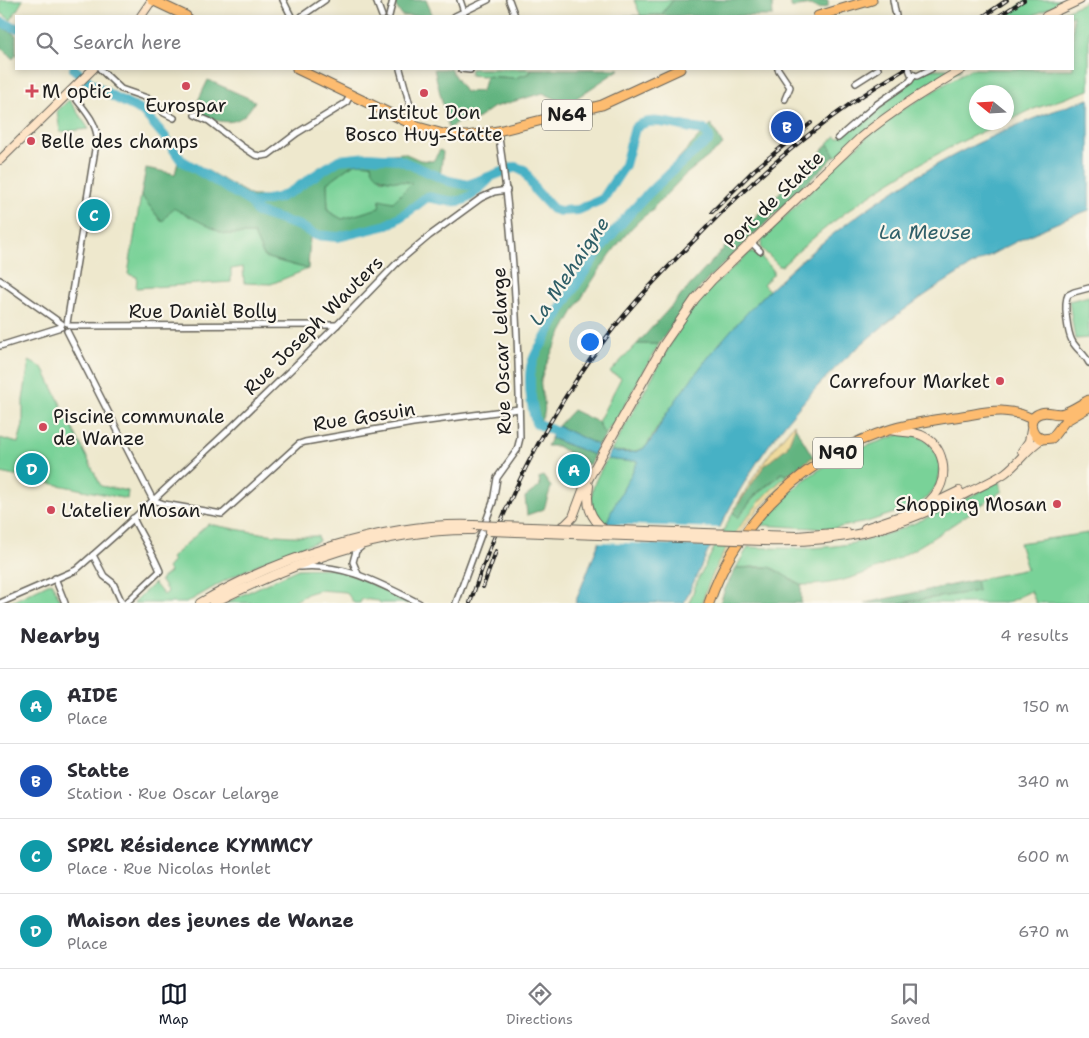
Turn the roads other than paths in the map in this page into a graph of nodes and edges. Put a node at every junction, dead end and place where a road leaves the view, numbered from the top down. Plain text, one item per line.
1 (152, 0) edge
2 (283, 0) edge
3 (325, 0) edge
4 (376, 0) edge
5 (393, 0) edge
6 (460, 0) edge
7 (488, 0) edge
8 (509, 0) edge
9 (872, 0) edge
10 (893, 0) edge
11 (1080, 0) edge
12 (464, 12) junction
13 (143, 15) edge
14 (184, 15) edge
15 (290, 15) edge
16 (303, 15) edge
17 (382, 15) edge
18 (389, 15) edge
19 (457, 15) edge
20 (516, 15) edge
21 (821, 15) edge
22 (896, 15) edge
23 (1048, 15) edge
24 (101, 70) edge
25 (299, 70) edge
26 (400, 70) edge
27 (678, 70) edge
28 (779, 70) edge
29 (876, 70) edge
30 (910, 70) edge
31 (930, 70) edge
32 (960, 70) edge
33 (90, 71) edge
34 (914, 75) junction
35 (856, 83) dead end
36 (70, 91) junction
37 (351, 94) junction
38 (785, 99) dead end
39 (195, 115) dead end
40 (174, 118) dead end
41 (412, 124) junction
42 (498, 132) junction
43 (838, 138) dead end
44 (0, 160) edge
45 (507, 190) junction
46 (752, 243) junction
47 (760, 251) dead end
48 (0, 280) edge
49 (1089, 288) edge
50 (65, 326) junction
51 (337, 326) junction
52 (0, 346) edge
53 (1089, 363) edge
54 (1089, 400) edge
55 (1089, 407) edge
56 (519, 409) junction
57 (1054, 415) junction
58 (1032, 419) junction
59 (1058, 429) junction
60 (890, 430) junction
61 (1031, 430) junction
62 (1042, 439) junction
63 (590, 479) junction
64 (153, 500) junction
65 (921, 509) junction
66 (591, 517) junction
67 (134, 518) junction
68 (473, 528) junction
69 (559, 528) junction
70 (605, 530) junction
71 (581, 532) junction
72 (763, 538) junction
73 (366, 544) junction
74 (93, 555) junction
75 (290, 568) junction
76 (359, 574) junction
77 (55, 578) junction
78 (0, 603) edge
79 (65, 603) edge
80 (122, 603) edge
81 (126, 603) edge
82 (200, 603) edge
83 (213, 603) edge
84 (419, 603) edge
85 (456, 603) edge
86 (709, 603) edge

1 - 13 main road
1 - 14 main road
2 - 15 street
3 - 16 street
4 - 17 street
5 - 18 street
6 - 12 street
7 - 12 street
8 - 20 street
9 - 21 main road
10 - 22 street
11 - 23 main road
12 - 19 street
24 - 40 street
25 - 37 main road
26 - 41 street
27 - 42 main road, N64
28 - 38 street
29 - 35 street
30 - 34 street
31 - 34 street
32 - 46 main road, Port de Statte
33 - 36 main road
34 - 43 street
36 - 44 main road
36 - 50 street
37 - 39 street
37 - 41 main road
41 - 42 main road, N64
42 - 45 street, Rue Oscar Lelarge
45 - 51 street, Rue Joseph Wauters
45 - 56 street, Rue Oscar Lelarge
46 - 47 street
46 - 63 main road, Port de Statte
48 - 50 street
49 - 53 street
50 - 51 street, Rue Danièl Bolly
50 - 52 street, Rue Danièl Bolly
50 - 64 street
51 - 64 street, Rue Joseph Wauters
54 - 57 main road
55 - 59 main road
56 - 64 street, Rue Gosuin
56 - 85 street, Rue Oscar Lelarge
57 - 58 main road
57 - 59 main road
58 - 60 main road, N90
58 - 61 main road
59 - 62 main road
60 - 65 main road
60 - 86 main road, N90
61 - 62 main road
61 - 65 main road
62 - 72 main road
63 - 66 main road
63 - 69 main road, Port de Statte
64 - 67 street, Rue Joseph Wauters
65 - 72 main road
66 - 70 main road
66 - 71 main road
67 - 74 street, Rue Joseph Wauters
67 - 81 street
68 - 69 main road, bridge
68 - 71 main road, bridge
68 - 73 main road
68 - 82 main road
69 - 71 main road, bridge
70 - 71 main road, bridge
70 - 72 main road, bridge
71 - 72 main road, bridge
73 - 75 main road
73 - 76 street
74 - 77 street, Rue Joseph Wauters
74 - 80 street
75 - 76 street
75 - 83 main road
76 - 84 street
77 - 78 street, Rue Joseph Wauters
77 - 79 street

